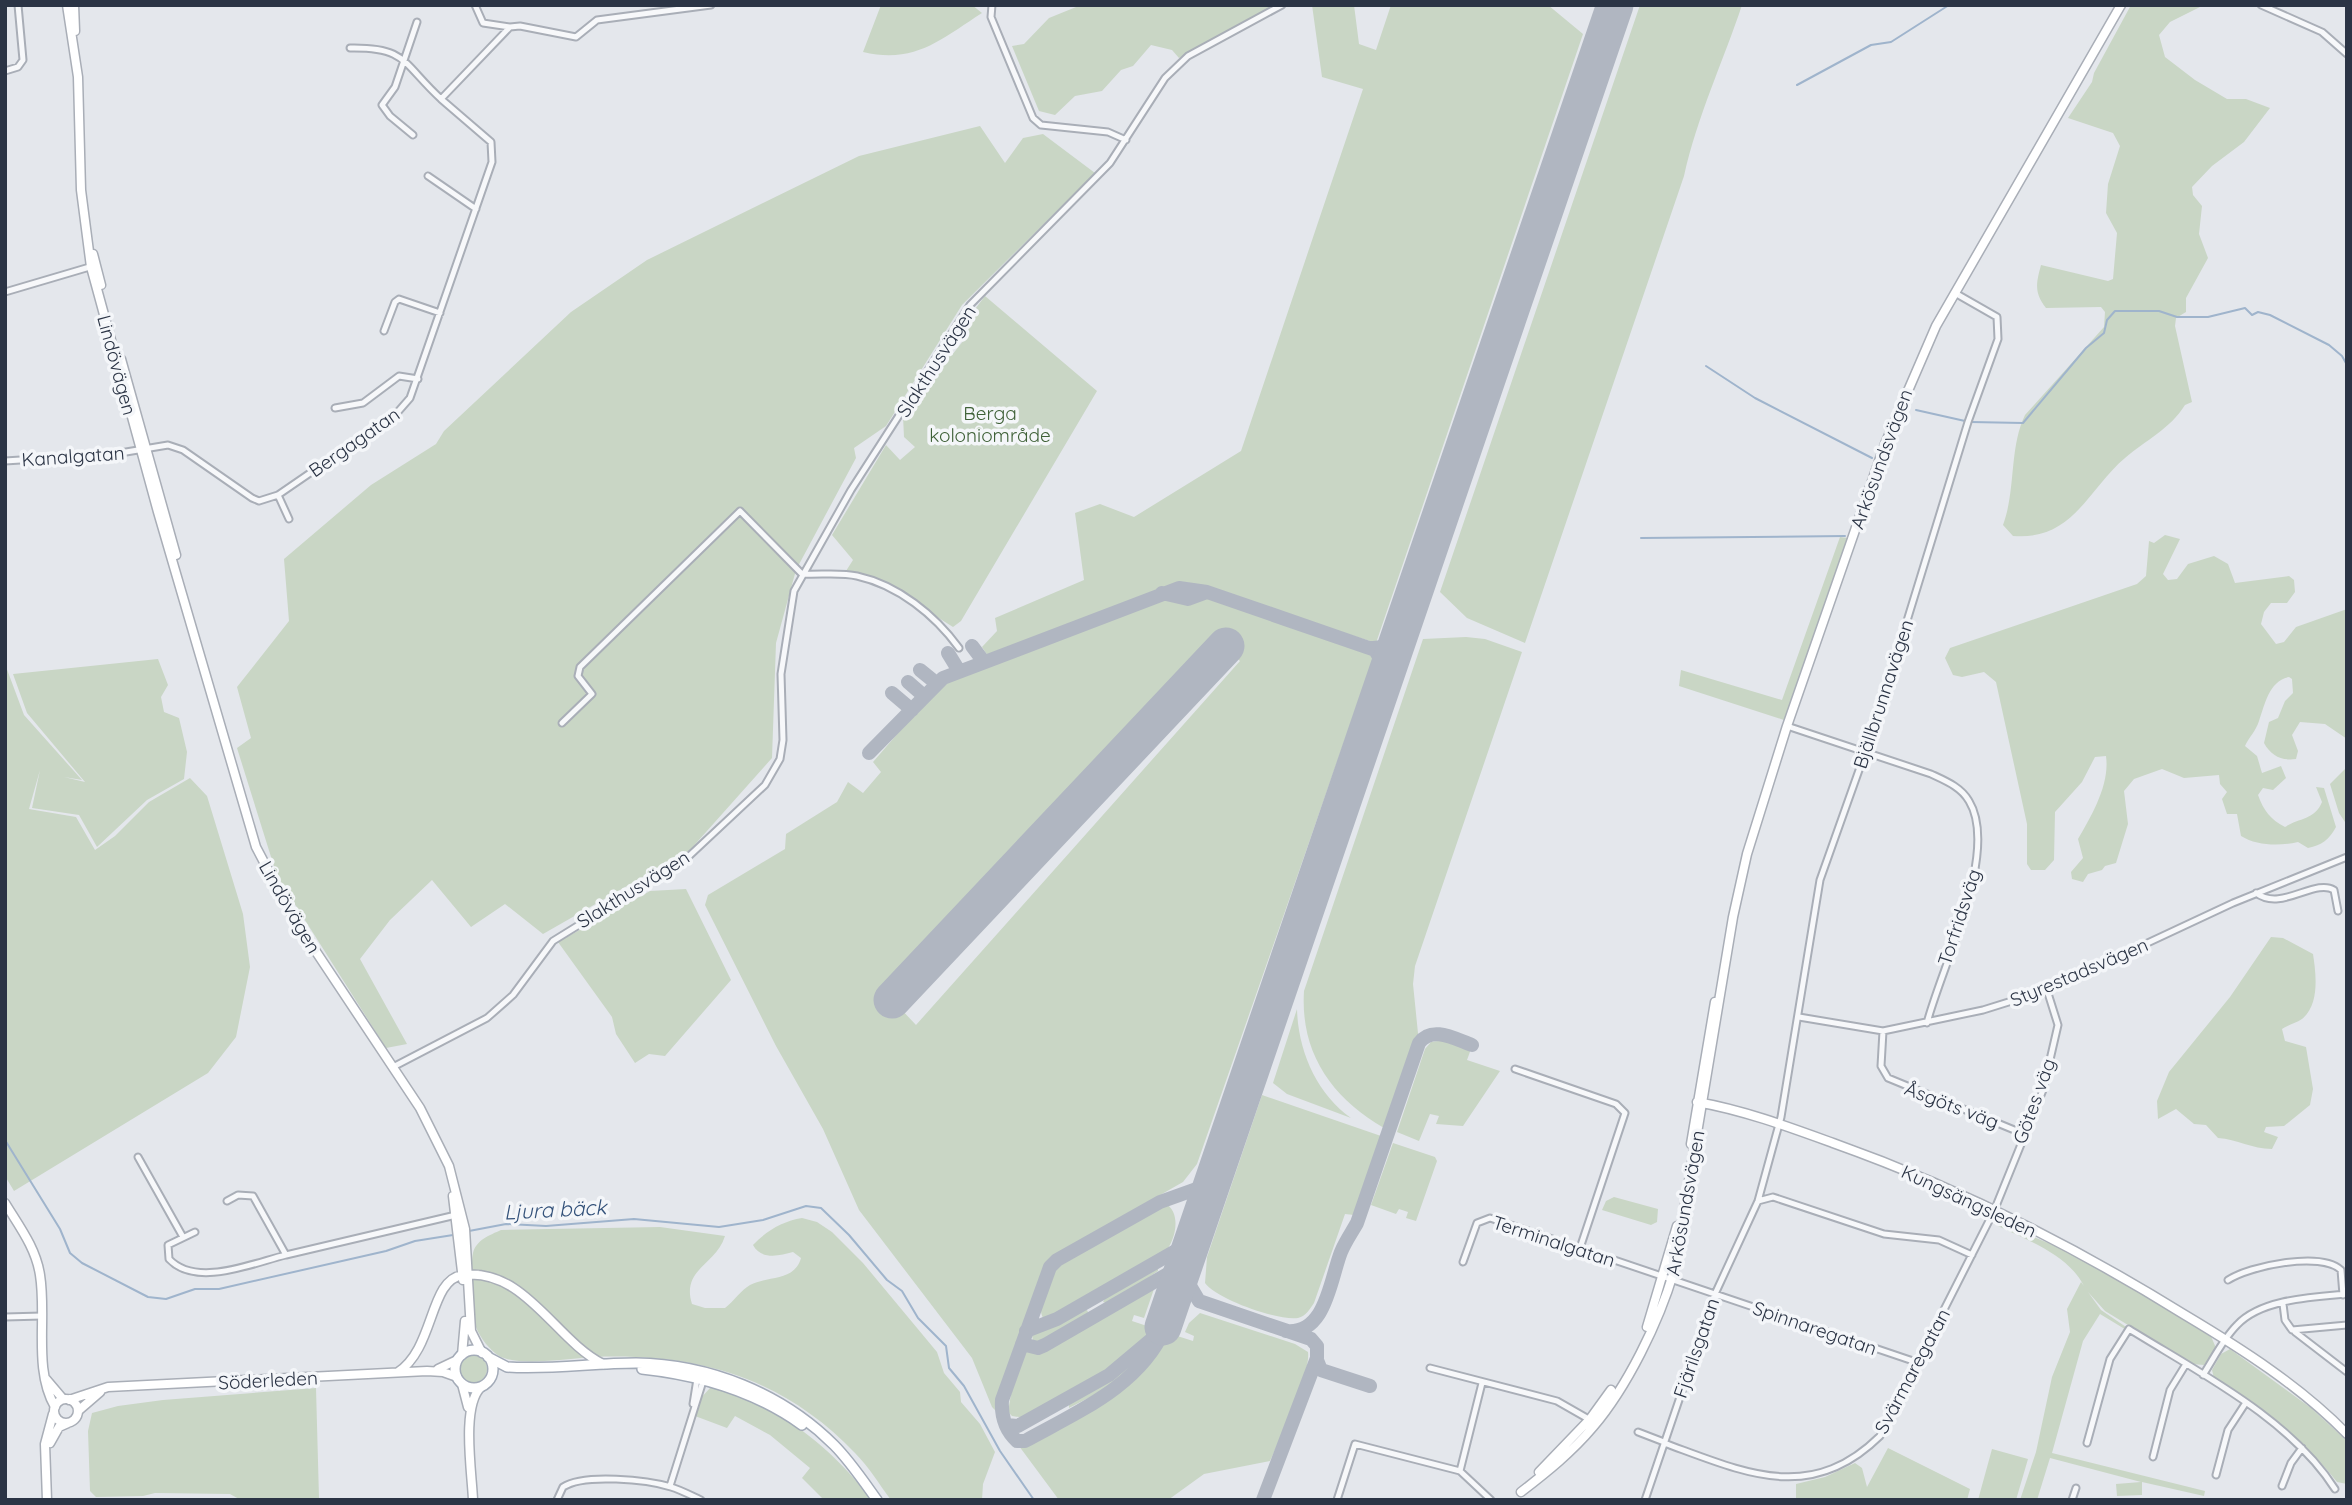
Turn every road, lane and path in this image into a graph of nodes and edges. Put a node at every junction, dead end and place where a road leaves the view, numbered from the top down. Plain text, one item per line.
1 (18, 5) edge
2 (66, 5) edge
3 (74, 5) edge
4 (475, 5) edge
5 (711, 5) edge
6 (992, 5) edge
7 (1282, 5) edge
8 (2121, 5) edge
9 (2261, 5) edge
10 (417, 22) dead end
11 (510, 27) junction
12 (350, 48) dead end
13 (2347, 54) edge
14 (404, 61) junction
15 (76, 62) junction
16 (5, 71) edge
17 (440, 99) junction
18 (413, 135) dead end
19 (1126, 140) junction
20 (428, 176) dead end
21 (476, 209) junction
22 (93, 266) junction
23 (5, 292) edge
24 (1959, 295) junction
25 (440, 313) junction
26 (384, 331) dead end
27 (418, 379) junction
28 (335, 408) dead end
29 (144, 450) junction
30 (5, 461) edge
31 (278, 495) junction
32 (289, 519) dead end
33 (802, 574) junction
34 (958, 648) dead end
35 (562, 723) dead end
36 (1787, 726) junction
37 (1865, 752) junction
38 (2347, 857) edge
39 (2256, 893) junction
40 (2338, 911) dead end
41 (2047, 990) junction
42 (1799, 1017) junction
43 (1927, 1023) junction
44 (1882, 1031) junction
45 (393, 1067) junction
46 (1514, 1069) dead end
47 (1700, 1103) junction
48 (1779, 1125) junction
49 (2024, 1134) junction
50 (442, 1156) junction
51 (138, 1157) dead end
52 (227, 1201) dead end
53 (1758, 1201) junction
54 (5, 1203) edge
55 (1994, 1211) junction
56 (456, 1215) junction
57 (195, 1232) dead end
58 (462, 1232) junction
59 (183, 1237) junction
60 (1580, 1248) junction
61 (286, 1255) junction
62 (1972, 1255) junction
63 (1463, 1262) dead end
64 (2347, 1264) edge
65 (2339, 1268) junction
66 (465, 1275) junction
67 (1668, 1278) junction
68 (2228, 1280) dead end
69 (1715, 1294) junction
70 (2345, 1295) edge
71 (2283, 1304) junction
72 (42, 1316) junction
73 (5, 1317) edge
74 (2347, 1325) edge
75 (2292, 1331) junction
76 (2225, 1339) junction
77 (485, 1355) junction
78 (460, 1358) junction
79 (1919, 1363) junction
80 (604, 1364) junction
81 (2186, 1364) junction
82 (591, 1365) junction
83 (522, 1368) junction
84 (1430, 1368) dead end
85 (427, 1371) junction
86 (2347, 1372) edge
87 (395, 1373) junction
88 (2203, 1375) junction
89 (44, 1376) junction
90 (702, 1377) junction
91 (460, 1381) junction
92 (1482, 1383) junction
93 (485, 1384) junction
94 (108, 1387) junction
95 (66, 1400) junction
96 (2245, 1404) junction
97 (78, 1410) junction
98 (54, 1411) junction
99 (470, 1417) junction
100 (1593, 1422) junction
101 (68, 1423) junction
102 (1638, 1432) dead end
103 (2347, 1434) edge
104 (1664, 1443) junction
105 (2087, 1443) dead end
106 (2302, 1448) junction
107 (46, 1456) junction
108 (2153, 1457) dead end
109 (1460, 1471) junction
110 (2216, 1475) dead end
111 (670, 1486) junction
112 (2282, 1486) dead end
113 (2076, 1488) dead end
114 (2335, 1489) dead end
115 (47, 1500) edge
116 (473, 1500) edge
117 (557, 1500) edge
118 (702, 1500) edge
119 (877, 1500) edge
120 (1337, 1500) edge
121 (1491, 1500) edge
122 (1513, 1500) edge
123 (1645, 1500) edge
124 (2072, 1500) edge

1 - 16 street
2 - 15 main road, Lindövägen
3 - 15 main road, Lindövägen
4 - 11 street
5 - 11 street
6 - 19 street
7 - 19 street, Slakthusvägen
8 - 24 main road, Arkösundsvägen
9 - 13 street
10 - 14 street
11 - 17 street
12 - 14 street
14 - 17 street, Bergagatan
14 - 18 street
15 - 22 main road, Lindövägen
17 - 21 street, Bergagatan
19 - 33 street, Slakthusvägen
20 - 21 street
21 - 25 street, Bergagatan
22 - 23 street
22 - 29 main road, Lindövägen
24 - 36 main road, Arkösundsvägen
24 - 37 street, Bjällbrunnavägen
25 - 26 street
25 - 27 street, Bergagatan
27 - 28 street, Bergagatan
27 - 31 street, Bergagatan
29 - 30 street, Kanalgatan
29 - 31 street
29 - 45 main road, Lindövägen
31 - 32 street
33 - 34 street
33 - 35 street
33 - 45 street, Slakthusvägen
36 - 37 street, Torfridsväg
36 - 47 main road, Arkösundsvägen
37 - 42 street, Bjällbrunnavägen
37 - 43 street, Torfridsväg
38 - 39 street, Styrestadsvägen
39 - 40 street
39 - 41 street, Styrestadsvägen
41 - 43 street, Styrestadsvägen
41 - 49 street, Götes väg
42 - 44 street, Styrestadsvägen
42 - 48 street, Bjällbrunnavägen
43 - 44 street, Styrestadsvägen
44 - 49 street, Åsgöts väg
45 - 50 main road, Lindövägen
46 - 60 street
47 - 48 main road, Kungsängsleden
47 - 67 main road, Arkösundsvägen
48 - 53 street, Fjärilsgatan
48 - 55 main road, Kungsängsleden
49 - 55 street, Götes väg
50 - 56 main road, Lindövägen
50 - 58 main road, Lindövägen
51 - 59 street
52 - 61 street
53 - 62 street
53 - 69 street, Fjärilsgatan
54 - 72 main road
55 - 62 street, Svärmaregatan
55 - 76 main road, Kungsängsleden
56 - 58 main road, Lindövägen
56 - 61 street
57 - 59 street
58 - 66 main road, Lindövägen
59 - 61 street
60 - 63 street, Terminalgatan
60 - 67 street, Terminalgatan
62 - 79 street, Svärmaregatan
64 - 65 street
65 - 68 street
65 - 70 street
66 - 77 main road, Lindövägen
66 - 78 main road, Lindövägen
66 - 80 main road
66 - 87 main road
67 - 69 street, Spinnaregatan
67 - 100 main road, Arkösundsvägen
69 - 79 street, Spinnaregatan
69 - 104 street, Fjärilsgatan
70 - 71 street
71 - 75 street
71 - 76 street
72 - 73 street
72 - 89 main road
74 - 75 street
75 - 86 street
76 - 88 street
76 - 103 main road, Kungsängsleden
77 - 78 main road
77 - 83 main road
77 - 93 main road
78 - 85 main road, Söderleden
78 - 91 main road
79 - 104 street, Svärmaregatan
80 - 82 main road
80 - 90 main road
81 - 88 street
81 - 105 street
81 - 108 street
82 - 83 main road
82 - 90 main road
83 - 93 main road
84 - 92 street
85 - 87 main road, Söderleden
85 - 91 main road, Söderleden
87 - 94 main road, Söderleden
88 - 96 street
89 - 95 main road
89 - 98 main road
90 - 111 street
90 - 119 main road
91 - 93 main road
91 - 99 main road
92 - 100 street
92 - 109 street
93 - 99 main road
94 - 95 main road, Söderleden
94 - 97 main road
95 - 97 main road
95 - 98 main road
96 - 106 street
96 - 110 street
97 - 101 main road
98 - 101 main road
98 - 107 main road
99 - 116 main road
100 - 122 main road, Arkösundsvägen
101 - 107 main road
102 - 104 street, Svärmaregatan
104 - 123 street, Fjärilsgatan
106 - 112 street
106 - 114 street
107 - 115 main road
109 - 120 street
109 - 121 street
111 - 117 street
111 - 118 street
113 - 124 street

